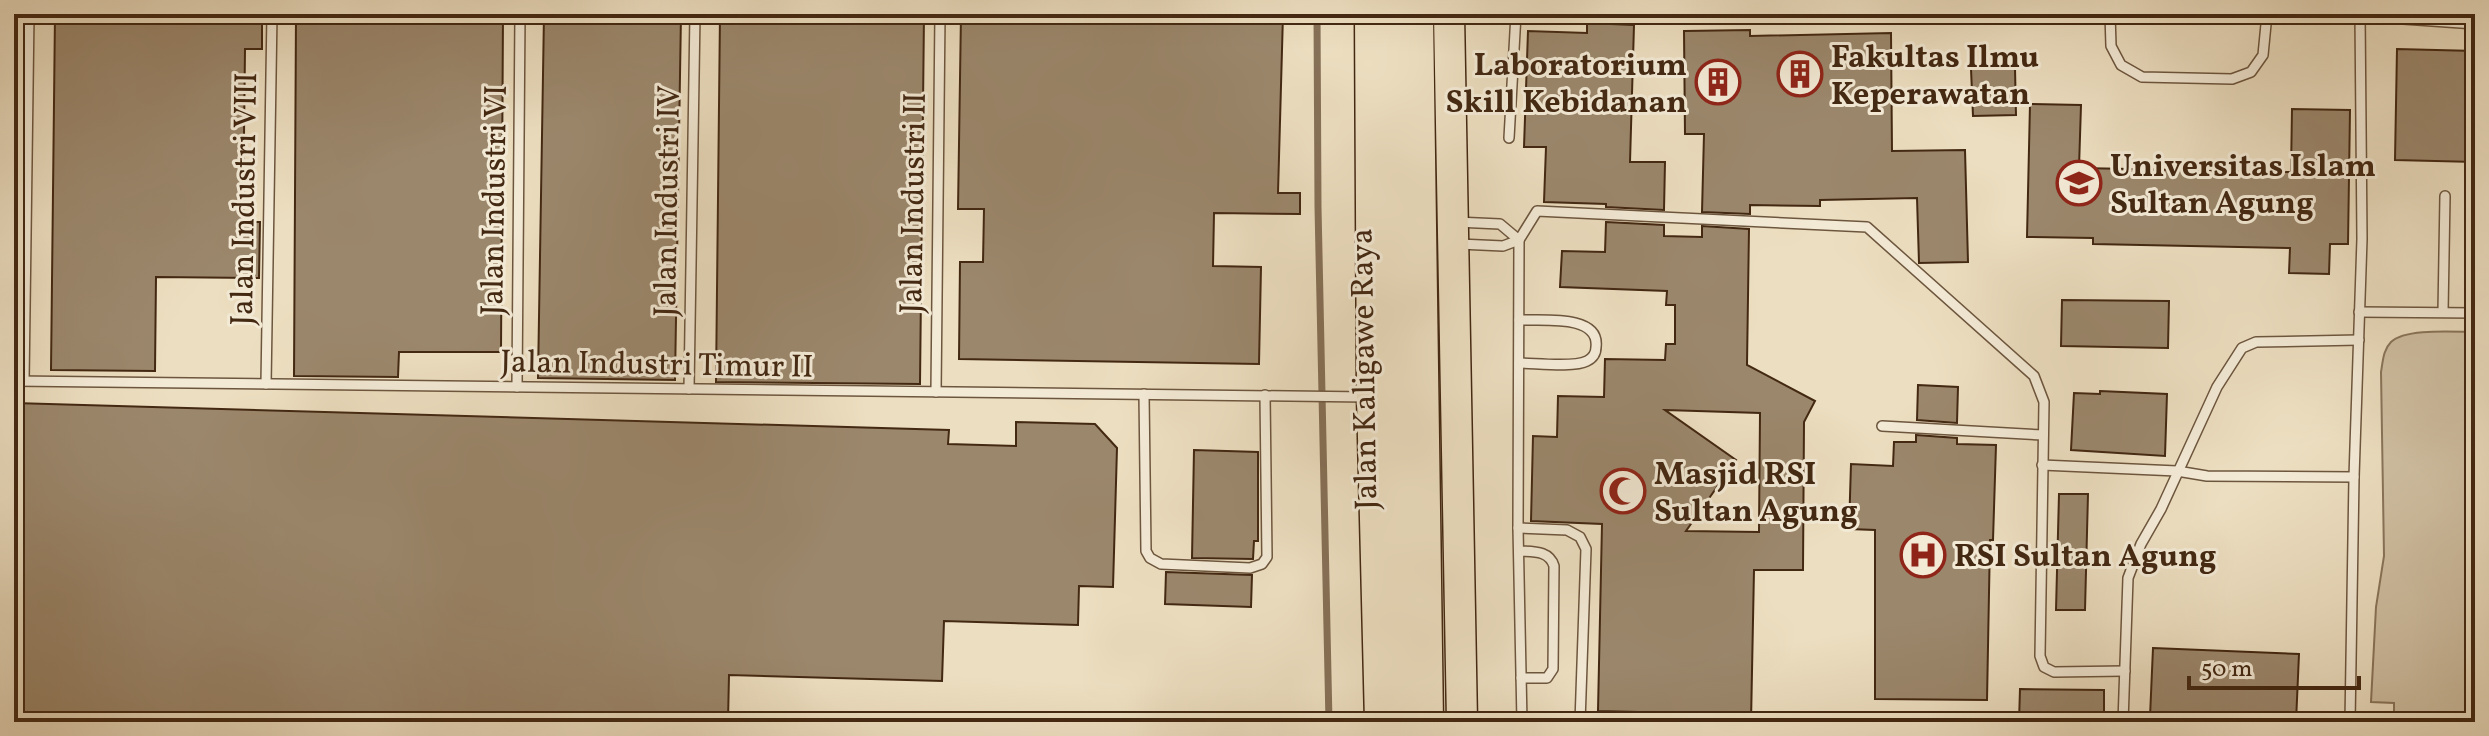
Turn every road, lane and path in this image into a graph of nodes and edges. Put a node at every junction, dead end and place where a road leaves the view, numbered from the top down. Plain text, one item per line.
1 (29, 14) edge
2 (272, 14) edge
3 (520, 14) edge
4 (695, 14) edge
5 (940, 14) edge
6 (1370, 14) edge
7 (1393, 14) edge
8 (1418, 14) edge
9 (1449, 14) edge
10 (1516, 14) edge
11 (2110, 14) edge
12 (2267, 14) edge
13 (2276, 14) edge
14 (2360, 15) edge
15 (2475, 24) edge
16 (1509, 138) dead end
17 (2445, 196) dead end
18 (1453, 235) junction
19 (1519, 240) junction
20 (1408, 241) junction
21 (2359, 312) junction
22 (2443, 312) junction
23 (2475, 313) edge
24 (1519, 320) junction
25 (2359, 340) junction
26 (1519, 363) junction
27 (19, 381) edge
28 (266, 384) junction
29 (517, 387) junction
30 (689, 389) junction
31 (936, 392) junction
32 (1144, 394) junction
33 (1265, 395) junction
34 (1365, 397) junction
35 (1882, 426) dead end
36 (2043, 435) junction
37 (2042, 465) junction
38 (2177, 471) junction
39 (2354, 477) junction
40 (1518, 528) junction
41 (1519, 551) junction
42 (2125, 671) junction
43 (1521, 678) junction
44 (1380, 722) edge
45 (1405, 722) edge
46 (1428, 722) edge
47 (1462, 722) edge
48 (1522, 722) edge
49 (1580, 722) edge
50 (2123, 722) edge
51 (2350, 722) edge

1 - 27 lane
2 - 28 lane, Jalan Industri VIII
3 - 29 lane, Jalan Industri VI
4 - 30 lane, Jalan Industri IV
5 - 31 lane, Jalan Industri II
6 - 34 highway
7 - 20 highway, Jalan Kaligawe Raya
8 - 20 highway, Jalan Kaligawe Raya
9 - 18 highway
10 - 16 lane
11 - 12 lane
13 - 14 lane
14 - 15 lane
14 - 21 lane
17 - 22 lane
18 - 19 lane
18 - 19 lane
18 - 20 highway
18 - 47 highway
19 - 24 lane
19 - 36 lane
20 - 45 highway, Jalan Kaligawe Raya
20 - 46 highway, Jalan Kaligawe Raya
21 - 22 lane
21 - 25 lane
22 - 23 lane
24 - 26 lane
24 - 26 lane
25 - 38 lane
25 - 39 lane
26 - 40 lane
27 - 28 lane, Jalan Industri Timur II
28 - 29 lane, Jalan Industri Timur II
29 - 30 lane, Jalan Industri Timur II
30 - 31 lane, Jalan Industri Timur II
31 - 32 lane, Jalan Industri Timur II
32 - 33 lane, Jalan Industri Timur II
32 - 33 lane
33 - 34 lane, Jalan Industri Timur II
34 - 44 highway
35 - 36 lane
36 - 37 lane
37 - 38 lane
37 - 42 lane
38 - 39 lane
38 - 42 lane
39 - 51 lane
40 - 41 lane
40 - 49 lane
41 - 43 lane
41 - 43 lane
42 - 50 lane
43 - 48 lane

